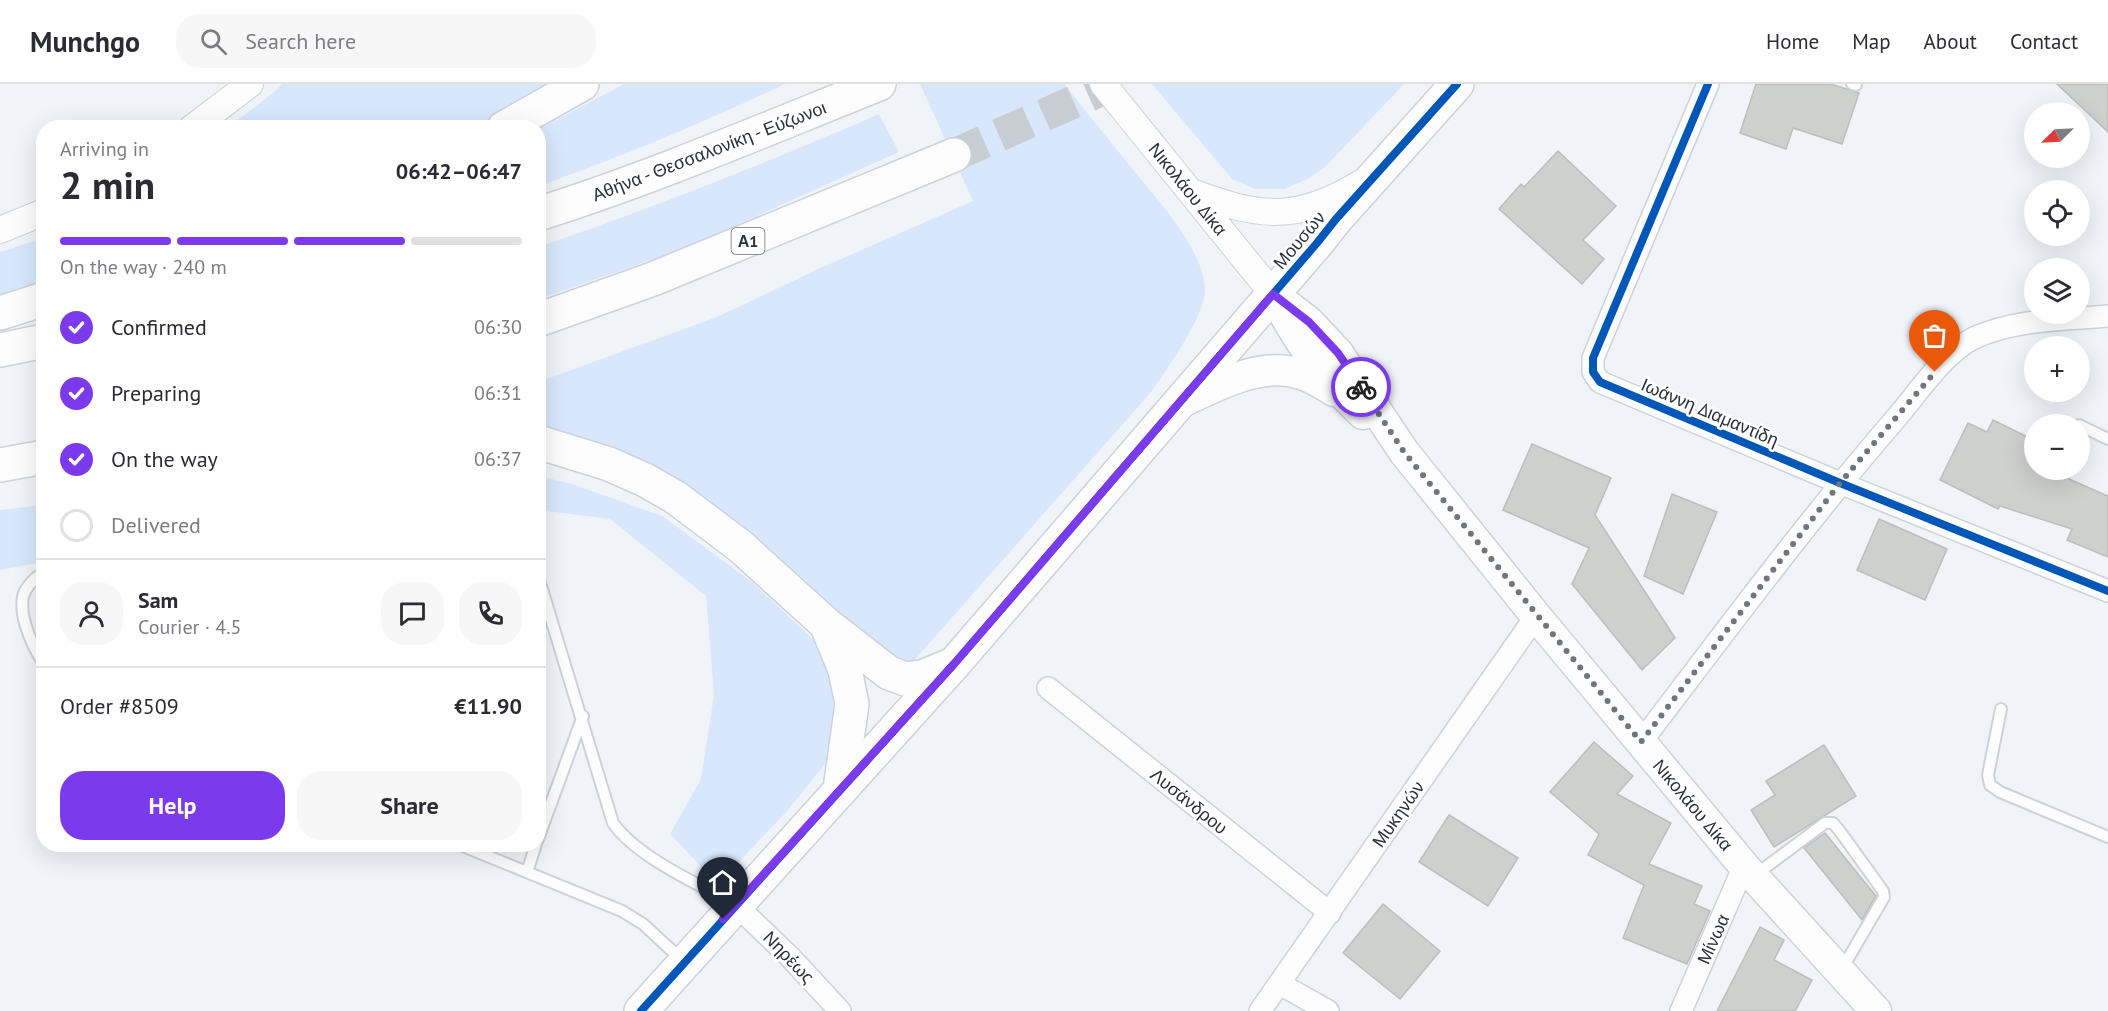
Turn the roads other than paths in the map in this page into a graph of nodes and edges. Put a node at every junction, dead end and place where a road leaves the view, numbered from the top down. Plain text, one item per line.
1 (250, 84) edge
2 (582, 84) edge
3 (879, 84) edge
4 (1103, 84) edge
5 (1457, 84) edge
6 (1707, 84) edge
7 (203, 120) edge
8 (518, 120) edge
9 (954, 155) tunnel mouth
10 (1379, 171) junction
11 (1189, 191) junction
12 (546, 211) edge
13 (36, 215) edge
14 (0, 230) edge
15 (1273, 294) junction
16 (36, 302) edge
17 (0, 313) edge
18 (2108, 316) edge
19 (546, 317) edge
20 (36, 343) edge
21 (0, 350) edge
22 (1345, 397) junction
23 (1177, 404) junction
24 (2090, 431) edge
25 (2108, 439) edge
26 (546, 444) edge
27 (1404, 452) junction
28 (36, 458) edge
29 (0, 465) edge
30 (1840, 483) junction
31 (36, 580) edge
32 (2108, 591) edge
33 (546, 601) edge
34 (1536, 616) junction
35 (826, 624) junction
36 (36, 649) edge
37 (954, 664) junction
38 (1048, 688) dead end
39 (2001, 709) dead end
40 (582, 716) junction
41 (1641, 742) junction
42 (840, 789) junction
43 (546, 817) edge
44 (2108, 837) edge
45 (478, 852) edge
46 (533, 852) edge
47 (1749, 871) junction
48 (527, 872) junction
49 (736, 905) junction
50 (1329, 913) junction
51 (684, 963) junction
52 (1840, 972) junction
53 (1281, 984) junction
54 (641, 1011) edge
55 (840, 1011) edge
56 (1260, 1011) edge
57 (1328, 1011) edge
58 (1681, 1011) edge
59 (1876, 1011) edge

1 - 7 street
2 - 8 main road
3 - 12 main road, Αθήνα - Θεσσαλονίκη - Εύζωνοι
4 - 11 street, Νικολάου Δίκα
5 - 10 main road, Μουσών
6 - 30 street, Ιωάννη Διαμαντίδη
9 - 19 main road, Α1
10 - 11 street
10 - 15 main road, Μουσών
11 - 15 street, Νικολάου Δίκα
13 - 14 street
15 - 22 main road, Νικολάου Δίκα
15 - 23 main road, Μουσών
15 - 27 main road, Νικολάου Δίκα
16 - 17 main road
18 - 30 street
20 - 21 main road
22 - 23 main road
22 - 27 main road, Νικολάου Δίκα
23 - 37 main road, Μουσών
24 - 25 lane
26 - 35 main road
27 - 34 main road, Νικολάου Δίκα
28 - 29 main road
30 - 32 street, Ιωάννη Διαμαντίδη
30 - 41 street
31 - 36 lane
33 - 40 lane
34 - 41 main road, Νικολάου Δίκα
34 - 50 street, Μυκηνών
35 - 37 main road
35 - 42 main road
37 - 42 main road, Μουσών
38 - 50 street, Λυσάνδρου
39 - 44 lane
40 - 43 lane
40 - 49 lane
41 - 47 main road, Νικολάου Δίκα
42 - 49 main road, Μουσών
45 - 48 lane
46 - 48 lane
47 - 52 main road, Νικολάου Δίκα
47 - 52 lane
47 - 58 street, Μίνωα
48 - 51 lane
49 - 51 main road, Μουσών
49 - 55 street, Νηρέως
50 - 53 street, Μυκηνών
51 - 54 main road, Μουσών
52 - 59 main road, Νικολάου Δίκα
53 - 56 street, Μυκηνών
53 - 57 street

